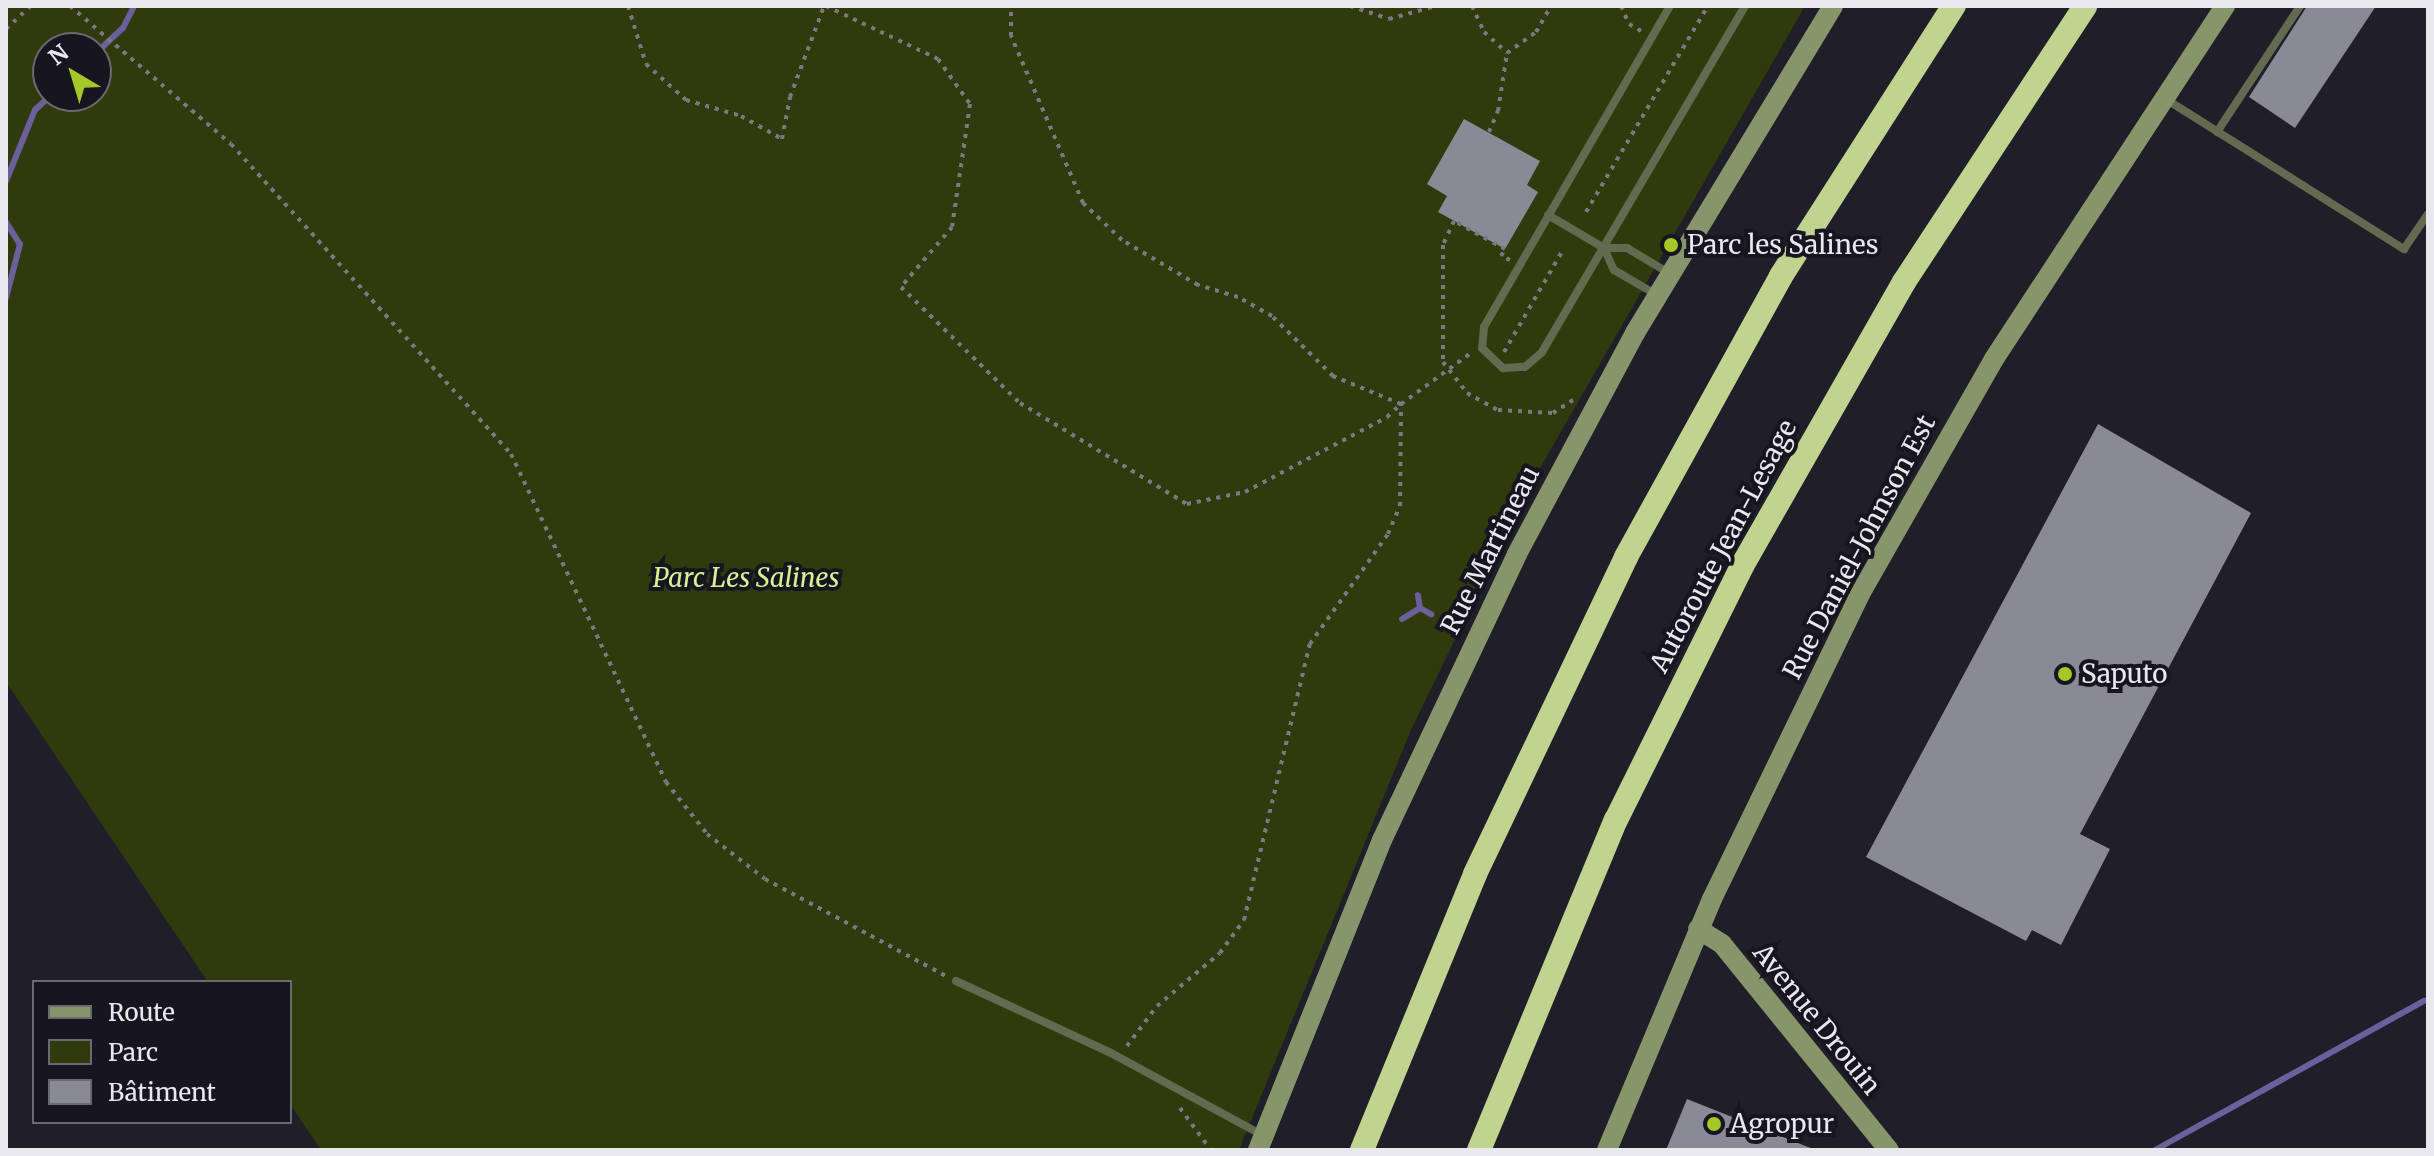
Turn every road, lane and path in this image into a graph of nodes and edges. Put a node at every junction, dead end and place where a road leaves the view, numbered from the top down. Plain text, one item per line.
1 (31, 6) edge
2 (70, 6) edge
3 (628, 6) edge
4 (825, 6) edge
5 (1011, 6) edge
6 (1350, 6) edge
7 (1436, 6) edge
8 (1472, 6) edge
9 (1551, 6) edge
10 (1621, 6) edge
11 (1670, 6) edge
12 (1708, 6) edge
13 (1745, 6) edge
14 (1833, 6) edge
15 (1954, 6) edge
16 (2085, 6) edge
17 (2225, 6) edge
18 (2300, 6) edge
19 (1629, 24) dead end
20 (6, 29) edge
21 (1507, 53) junction
22 (2163, 98) junction
23 (1489, 132) dead end
24 (2217, 132) junction
25 (1586, 212) dead end
26 (2428, 214) edge
27 (1548, 215) junction
28 (1604, 248) junction
29 (1563, 250) dead end
30 (1501, 256) dead end
31 (1670, 273) junction
32 (1657, 295) junction
33 (1472, 352) dead end
34 (1502, 355) dead end
35 (1447, 368) junction
36 (1578, 393) dead end
37 (1401, 404) junction
38 (1698, 929) junction
39 (956, 981) joint
40 (1125, 1050) dead end
41 (1171, 1098) dead end
42 (1261, 1143) edge
43 (1211, 1150) edge
44 (1362, 1150) edge
45 (1479, 1150) edge
46 (1607, 1150) edge
47 (1889, 1150) edge

1 - 20 path
2 - 39 path
3 - 4 path
4 - 37 path
5 - 37 path
6 - 7 path
8 - 21 path
9 - 21 path
10 - 19 path
11 - 27 lane
12 - 25 path
13 - 28 lane
14 - 31 street, Rue Martineau
15 - 44 highway
16 - 45 highway, Autoroute Jean-Lesage
17 - 22 street, Rue Daniel-Johnson Est
18 - 24 lane
21 - 23 path
22 - 24 lane
22 - 38 street, Rue Daniel-Johnson Est
24 - 26 lane
27 - 28 lane
27 - 28 lane
28 - 31 lane
28 - 32 lane
29 - 34 path
30 - 35 path
31 - 32 street, Rue Martineau
32 - 42 street, Rue Martineau
33 - 35 path
35 - 36 path
35 - 37 path
37 - 40 path
38 - 46 street, Rue Daniel-Johnson Est
38 - 47 street, Avenue Drouin
39 - 42 lane
41 - 43 path

